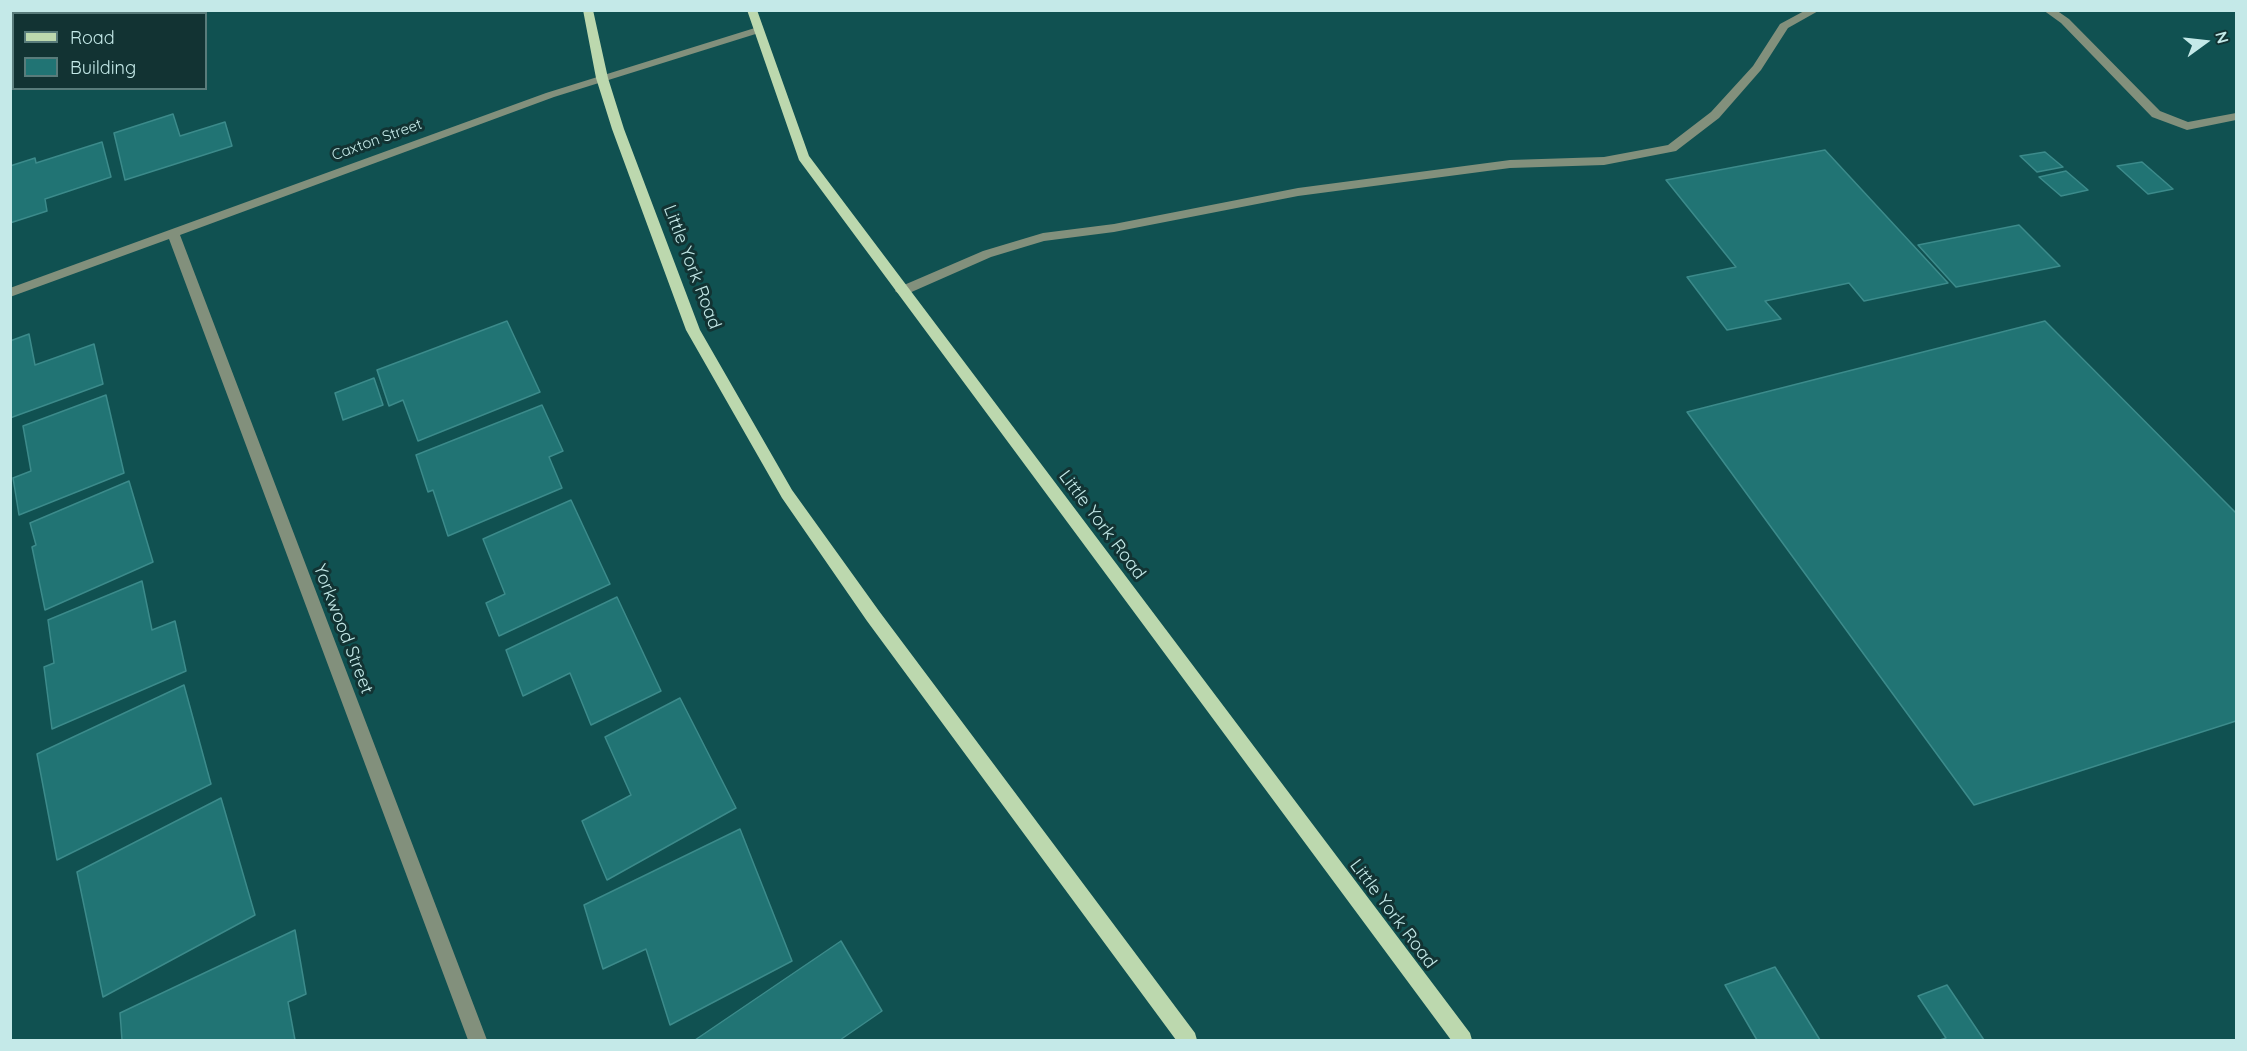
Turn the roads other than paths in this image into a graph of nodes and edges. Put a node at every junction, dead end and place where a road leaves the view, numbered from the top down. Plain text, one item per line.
1 (588, 10) edge
2 (752, 10) edge
3 (1815, 10) edge
4 (2048, 10) edge
5 (758, 30) junction
6 (602, 78) junction
7 (2236, 117) edge
8 (173, 232) junction
9 (902, 291) junction
10 (10, 293) edge
11 (477, 1041) edge
12 (1188, 1041) edge
13 (1463, 1041) edge

1 - 6 main road, Little York Road
2 - 5 main road, Little York Road
3 - 9 street
4 - 7 street
5 - 6 street, Caxton Street
5 - 9 main road, Little York Road
6 - 8 street, Caxton Street
6 - 12 main road, Little York Road
8 - 10 street, Caxton Street
8 - 11 street, Yorkwood Street
9 - 13 main road, Little York Road

